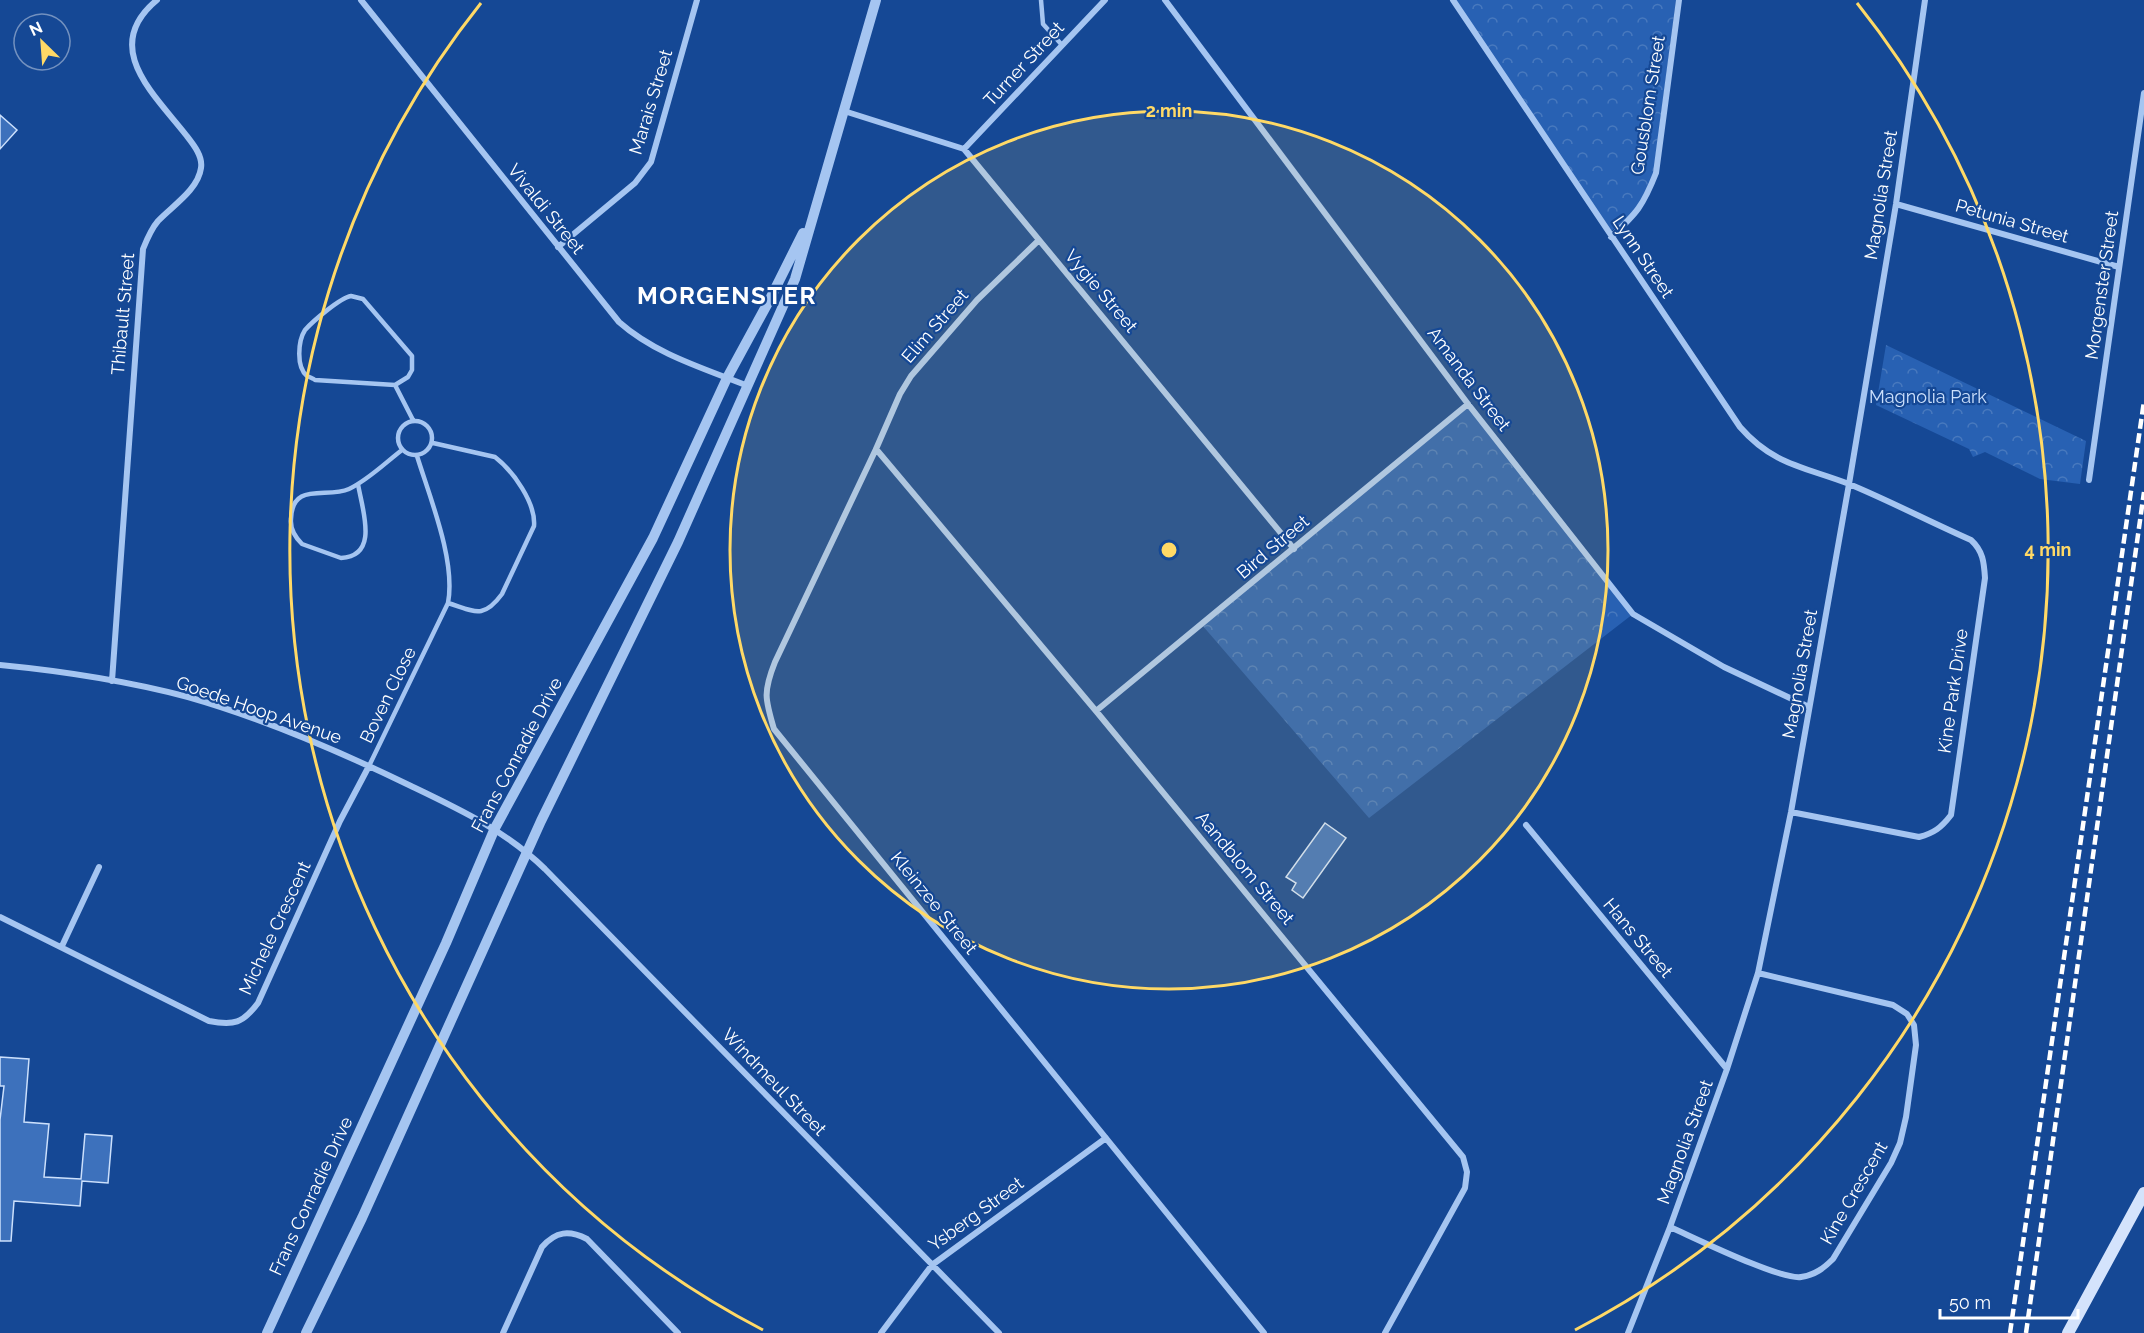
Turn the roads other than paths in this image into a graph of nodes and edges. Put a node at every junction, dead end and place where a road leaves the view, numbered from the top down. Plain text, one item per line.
1 (157, 0) edge
2 (361, 0) edge
3 (697, 0) edge
4 (876, 0) edge
5 (1041, 0) edge
6 (1105, 0) edge
7 (1165, 0) edge
8 (1453, 0) edge
9 (1678, 0) edge
10 (1925, 0) edge
11 (1062, 45) junction
12 (2144, 93) edge
13 (844, 111) junction
14 (964, 149) junction
15 (817, 203) junction
16 (1896, 204) junction
17 (1611, 237) junction
18 (1039, 240) junction
19 (558, 247) junction
20 (2119, 267) junction
21 (727, 378) junction
22 (395, 385) junction
23 (748, 386) junction
24 (1468, 404) junction
25 (413, 420) junction
26 (433, 443) junction
27 (876, 449) junction
28 (402, 450) junction
29 (417, 456) junction
30 (2089, 480) dead end
31 (358, 484) junction
32 (1849, 484) junction
33 (1294, 549) junction
34 (448, 603) junction
35 (0, 665) edge
36 (112, 681) junction
37 (1809, 707) junction
38 (1096, 711) junction
39 (369, 766) junction
40 (1791, 812) junction
41 (1526, 825) dead end
42 (495, 828) junction
43 (528, 852) junction
44 (99, 867) dead end
45 (0, 917) edge
46 (62, 946) junction
47 (1758, 973) junction
48 (1727, 1069) junction
49 (1106, 1138) junction
50 (2144, 1193) edge
51 (1670, 1227) junction
52 (932, 1265) junction
53 (267, 1333) edge
54 (306, 1333) edge
55 (503, 1333) edge
56 (678, 1333) edge
57 (881, 1333) edge
58 (999, 1333) edge
59 (1264, 1333) edge
60 (1385, 1333) edge
61 (1628, 1333) edge
62 (2068, 1333) edge

1 - 36 street, Thibault Street
2 - 19 street, Vivaldi Street
3 - 19 street, Marais Street
4 - 13 street, Frans Conradie Drive
5 - 11 lane
6 - 11 street, Turner Street
7 - 24 street, Amanda Street
8 - 17 street, Lynn Street
9 - 17 street, Gousblom Street
10 - 16 street, Magnolia Street
11 - 14 street, Turner Street
12 - 20 street, Morgenster Street
13 - 14 street
13 - 15 street, Frans Conradie Drive
14 - 18 street, Vygie Street
15 - 21 street, Frans Conradie Drive
15 - 23 street, Frans Conradie Drive
16 - 20 street, Petunia Street
16 - 32 street, Magnolia Street
17 - 32 street, Lynn Street
18 - 27 street, Elim Street
18 - 33 street, Vygie Street
19 - 21 street, Vivaldi Street
20 - 30 street, Morgenster Street
21 - 23 street, Vivaldi Street
21 - 42 street, Frans Conradie Drive
22 - 22 lane
22 - 25 lane
23 - 43 street, Frans Conradie Drive
24 - 33 street, Bird Street
24 - 37 street, Amanda Street
25 - 26 lane
25 - 28 lane
26 - 29 lane
26 - 34 lane
27 - 38 street, Aandblom Street
27 - 49 street, Kleinzee Street
28 - 29 lane
28 - 31 lane
29 - 34 lane
31 - 31 lane
32 - 37 street, Magnolia Street
32 - 40 street, Kine Park Drive
33 - 38 street, Bird Street
34 - 39 lane, Boven Close
35 - 36 street, Goede Hoop Avenue
36 - 39 street, Goede Hoop Avenue
37 - 40 street, Magnolia Street
38 - 60 street, Aandblom Street
39 - 42 street, Goede Hoop Avenue
39 - 46 street, Michele Crescent
40 - 47 street, Magnolia Street
41 - 48 street, Hans Street
42 - 43 street, Windmeul Street
42 - 53 street, Frans Conradie Drive
43 - 52 street, Windmeul Street
43 - 54 street, Frans Conradie Drive
44 - 46 street
45 - 46 street, Michele Crescent
47 - 48 street, Magnolia Street
47 - 51 street, Kine Crescent
48 - 51 street, Magnolia Street
49 - 52 street, Ysberg Street
49 - 59 street, Kleinzee Street
50 - 62 main road
51 - 61 street, Magnolia Street
52 - 57 street, Ysberg Street
52 - 58 street, Windmeul Street
55 - 56 street

